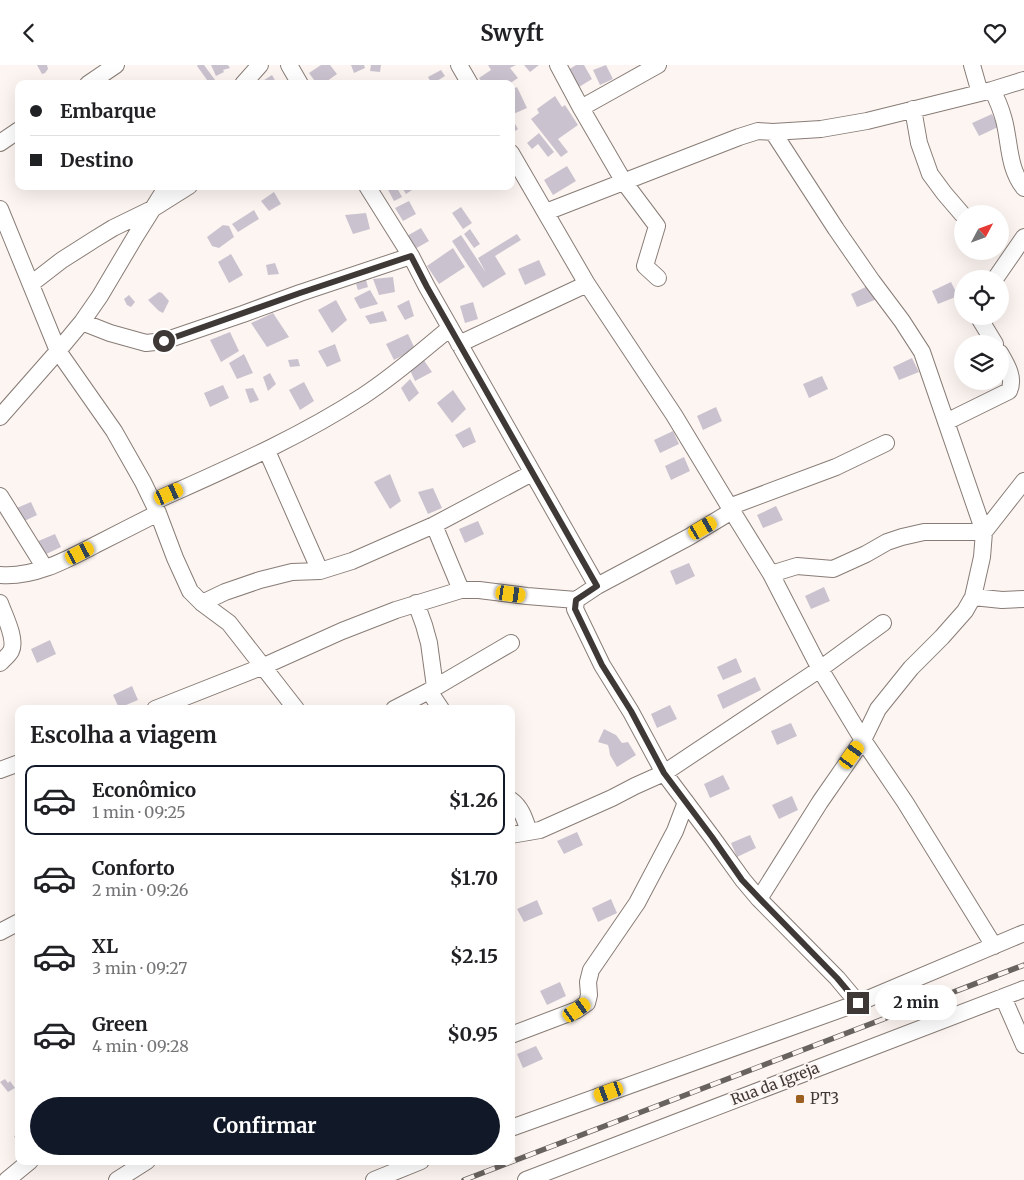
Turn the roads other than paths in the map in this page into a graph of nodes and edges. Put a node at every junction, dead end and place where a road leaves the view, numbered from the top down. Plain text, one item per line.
1 (116, 65) edge
2 (260, 65) edge
3 (289, 65) edge
4 (459, 65) edge
5 (558, 65) edge
6 (658, 65) edge
7 (972, 65) edge
8 (94, 80) edge
9 (247, 80) edge
10 (298, 80) edge
11 (468, 80) edge
12 (1024, 80) edge
13 (986, 91) junction
14 (581, 108) junction
15 (913, 109) junction
16 (773, 132) junction
17 (15, 133) edge
18 (0, 143) edge
19 (515, 160) edge
20 (624, 182) junction
21 (1024, 188) edge
22 (165, 190) edge
23 (183, 190) edge
24 (370, 190) edge
25 (954, 205) edge
26 (154, 207) junction
27 (546, 212) junction
28 (1, 216) edge
29 (1024, 237) edge
30 (1009, 250) edge
31 (411, 256) junction
32 (658, 279) dead end
33 (31, 284) junction
34 (588, 284) junction
35 (82, 322) junction
36 (450, 328) junction
37 (459, 344) junction
38 (58, 351) junction
39 (1009, 372) edge
40 (0, 417) edge
41 (946, 422) junction
42 (886, 443) dead end
43 (267, 451) junction
44 (532, 473) junction
45 (1024, 481) edge
46 (0, 497) edge
47 (155, 508) junction
48 (731, 509) junction
49 (434, 525) junction
50 (984, 532) junction
51 (46, 568) junction
52 (320, 571) junction
53 (771, 574) junction
54 (0, 575) edge
55 (597, 586) junction
56 (461, 590) junction
57 (973, 597) junction
58 (1024, 599) edge
59 (576, 600) junction
60 (0, 603) edge
61 (202, 603) junction
62 (416, 603) junction
63 (883, 623) dead end
64 (511, 643) dead end
65 (0, 663) edge
66 (264, 666) junction
67 (820, 669) junction
68 (432, 689) junction
69 (165, 705) edge
70 (293, 705) edge
71 (402, 705) edge
72 (439, 705) edge
73 (863, 740) junction
74 (15, 764) edge
75 (0, 770) edge
76 (664, 773) junction
77 (686, 802) junction
78 (515, 803) edge
79 (529, 832) junction
80 (515, 834) edge
81 (760, 899) junction
82 (15, 925) edge
83 (0, 932) edge
84 (1024, 933) edge
85 (994, 946) junction
86 (1024, 989) edge
87 (1003, 997) junction
88 (858, 1003) junction
89 (515, 1033) edge
90 (1024, 1045) edge
91 (515, 1127) edge
92 (25, 1165) edge
93 (142, 1165) edge
94 (411, 1165) edge
95 (0, 1168) edge
96 (543, 1177) edge
97 (122, 1178) edge
98 (6, 1180) edge
99 (374, 1180) edge
100 (526, 1180) edge

1 - 8 street
2 - 9 street
3 - 10 street
4 - 11 street
5 - 14 street
6 - 14 street
7 - 13 street
12 - 13 street
13 - 15 street
13 - 21 street
14 - 20 street
15 - 16 street
15 - 25 street
16 - 20 street
16 - 41 street
17 - 18 street
19 - 27 street
20 - 27 street
20 - 32 street
22 - 26 street
23 - 26 street
24 - 31 street
26 - 33 street
26 - 35 street
27 - 34 street
28 - 33 street
29 - 30 street
31 - 35 street
31 - 36 street
33 - 38 street
34 - 37 street
34 - 48 street
35 - 38 street
36 - 37 street
36 - 43 street
37 - 44 street
38 - 40 street
38 - 47 street
39 - 41 street
41 - 50 street
42 - 48 street
43 - 47 street
43 - 52 street
44 - 49 street
44 - 55 street
45 - 50 street
46 - 51 street
47 - 51 street
47 - 61 street
48 - 53 street
48 - 55 street
49 - 52 street
49 - 56 street
50 - 53 street
50 - 57 street
51 - 54 street
52 - 61 street
53 - 67 street
55 - 59 street
56 - 59 street
56 - 62 street
57 - 58 street
57 - 73 street
59 - 76 street
60 - 65 street
61 - 66 street
62 - 66 street
62 - 68 street
63 - 67 street
64 - 68 street
66 - 69 street
66 - 70 street
67 - 73 street
67 - 76 street
68 - 71 street
68 - 72 street
73 - 81 street
73 - 85 street
74 - 75 street
76 - 77 street
76 - 79 street
77 - 81 street
77 - 89 street
78 - 79 street
79 - 80 street
81 - 88 street
82 - 83 street
84 - 85 street
85 - 88 street
86 - 87 street, Rua da Igreja
87 - 90 street
87 - 96 street, Rua da Igreja
88 - 91 street
92 - 98 street
93 - 97 street
94 - 99 street
95 - 98 street
96 - 100 street, Rua da Igreja

